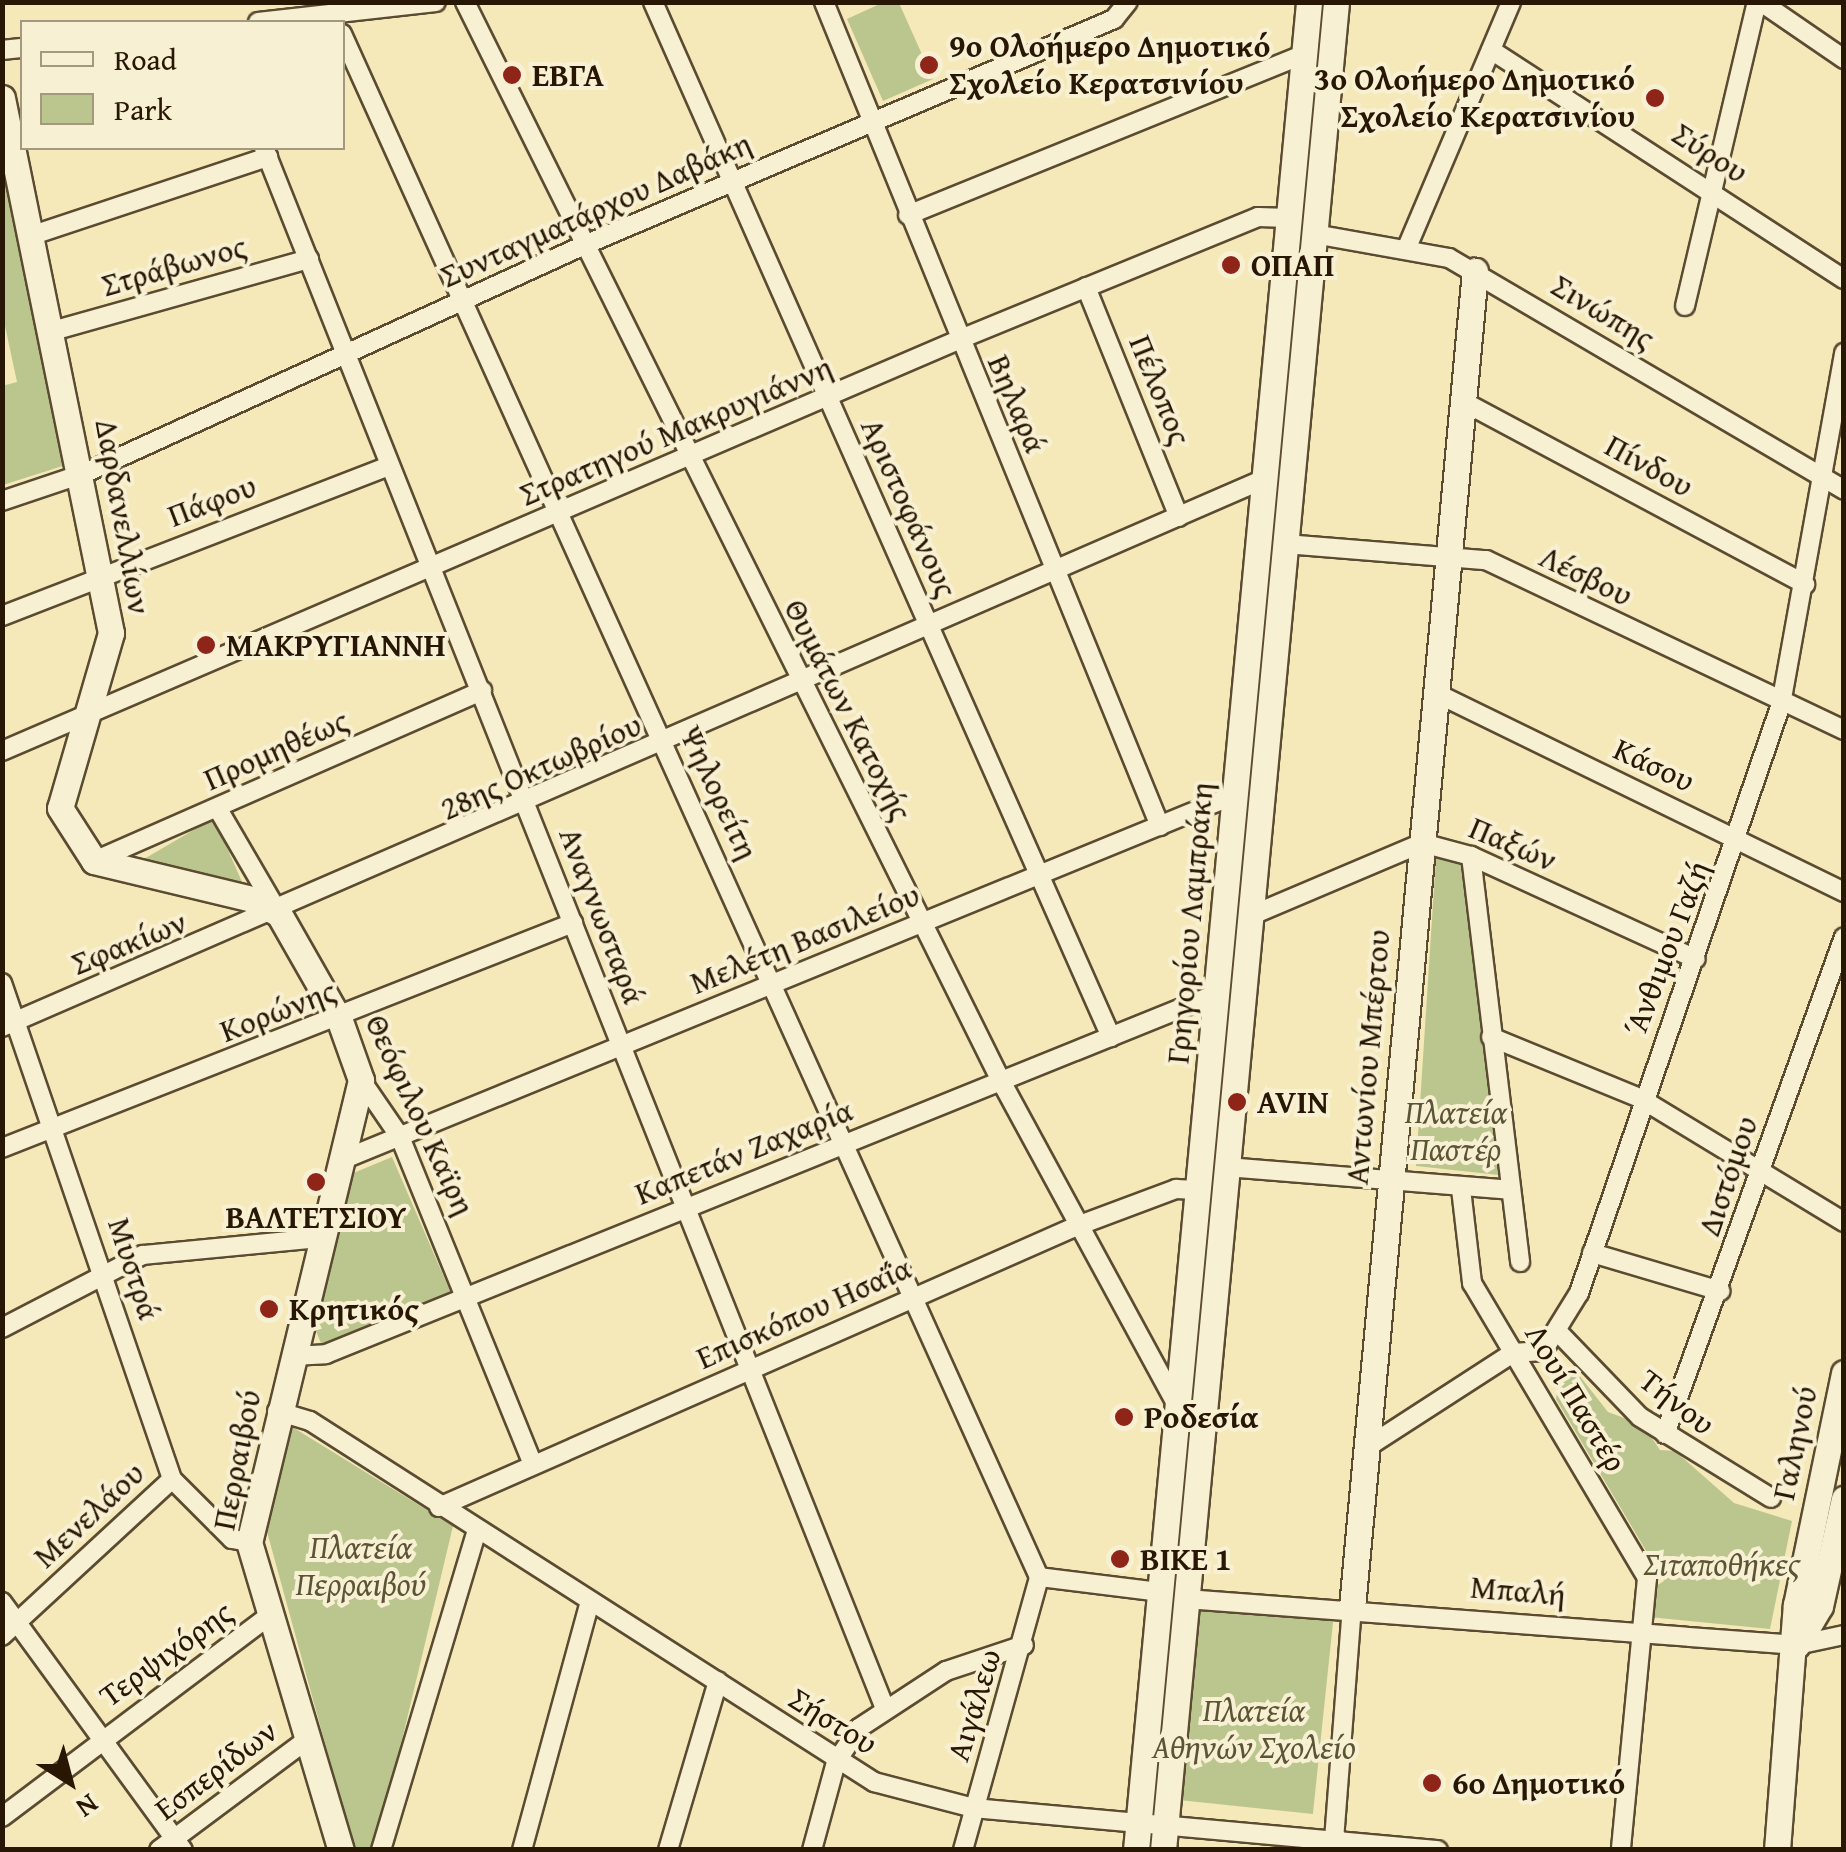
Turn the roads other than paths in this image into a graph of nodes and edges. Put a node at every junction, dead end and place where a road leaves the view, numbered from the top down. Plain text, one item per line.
1 (436, 2) edge
2 (465, 2) edge
3 (653, 2) edge
4 (824, 2) edge
5 (1128, 2) edge
6 (1309, 2) edge
7 (1336, 2) edge
8 (1511, 2) edge
9 (1759, 2) edge
10 (334, 13) edge
11 (275, 20) edge
12 (345, 41) edge
13 (1491, 50) junction
14 (1304, 54) junction
15 (1844, 59) edge
16 (2, 98) edge
17 (872, 125) junction
18 (266, 152) edge
19 (734, 180) junction
20 (1715, 191) junction
21 (908, 215) junction
22 (1289, 218) junction
23 (1314, 234) junction
24 (34, 235) junction
25 (1408, 245) junction
26 (580, 247) junction
27 (308, 259) junction
28 (1475, 271) junction
29 (1844, 279) edge
30 (1086, 287) junction
31 (462, 300) junction
32 (1685, 306) dead end
33 (56, 330) junction
34 (958, 340) junction
35 (1844, 354) edge
36 (348, 357) junction
37 (828, 398) junction
38 (1464, 402) junction
39 (686, 460) junction
40 (388, 466) junction
41 (85, 474) junction
42 (1823, 477) junction
43 (1264, 479) junction
44 (1844, 490) edge
45 (2, 501) edge
46 (559, 514) junction
47 (1179, 516) junction
48 (1285, 544) junction
49 (1448, 552) junction
50 (431, 571) junction
51 (1055, 573) junction
52 (102, 576) junction
53 (1805, 584) junction
54 (2, 616) edge
55 (930, 628) junction
56 (801, 685) junction
57 (482, 692) junction
58 (1438, 694) junction
59 (1781, 704) junction
60 (88, 712) junction
61 (1844, 730) edge
62 (664, 746) junction
63 (2, 751) edge
64 (1234, 796) junction
65 (527, 806) junction
66 (218, 809) junction
67 (1160, 826) junction
68 (1740, 840) junction
69 (1422, 842) junction
70 (1471, 856) junction
71 (94, 861) junction
72 (1038, 876) junction
73 (1844, 892) edge
74 (279, 914) junction
75 (1250, 916) junction
76 (573, 923) junction
77 (922, 923) junction
78 (1844, 937) edge
79 (1696, 959) junction
80 (2, 982) edge
81 (774, 984) junction
82 (1216, 994) junction
83 (340, 1021) junction
84 (10, 1024) edge
85 (1111, 1037) junction
86 (1492, 1037) junction
87 (620, 1046) junction
88 (361, 1080) junction
89 (1001, 1081) junction
90 (1640, 1098) junction
91 (56, 1127) junction
92 (400, 1136) junction
93 (846, 1144) junction
94 (2, 1148) edge
95 (342, 1160) junction
96 (1226, 1167) junction
97 (1762, 1171) junction
98 (1388, 1184) junction
99 (1461, 1189) junction
100 (1198, 1190) junction
101 (1510, 1190) junction
102 (688, 1207) junction
103 (1844, 1222) edge
104 (1077, 1226) junction
105 (318, 1238) junction
106 (1592, 1254) junction
107 (1520, 1262) dead end
108 (104, 1272) junction
109 (1720, 1291) junction
110 (466, 1296) junction
111 (913, 1297) junction
112 (2, 1328) edge
113 (1560, 1334) junction
114 (1513, 1353) junction
115 (292, 1356) junction
116 (750, 1372) junction
117 (1844, 1373) edge
118 (1175, 1404) junction
119 (278, 1411) junction
120 (1201, 1430) junction
121 (1665, 1434) junction
122 (1370, 1446) junction
123 (533, 1464) junction
124 (172, 1479) junction
125 (1772, 1498) dead end
126 (1844, 1499) edge
127 (439, 1507) junction
128 (477, 1531) junction
129 (249, 1542) junction
130 (1039, 1577) junction
131 (1160, 1592) junction
132 (1186, 1599) junction
133 (2, 1602) edge
134 (590, 1602) junction
135 (1352, 1607) junction
136 (270, 1614) junction
137 (1844, 1622) edge
138 (9, 1630) edge
139 (1640, 1632) junction
140 (1844, 1634) edge
141 (1797, 1644) junction
142 (1024, 1645) junction
143 (718, 1681) junction
144 (884, 1706) junction
145 (309, 1738) junction
146 (97, 1743) junction
147 (836, 1762) junction
148 (974, 1808) junction
149 (2, 1817) edge
150 (1139, 1822) junction
151 (1165, 1823) junction
152 (1333, 1845) edge
153 (172, 1846) edge
154 (341, 1850) edge
155 (381, 1850) edge
156 (522, 1850) edge
157 (668, 1850) edge
158 (812, 1850) edge
159 (963, 1850) edge
160 (1136, 1850) edge
161 (1163, 1850) edge
162 (1438, 1850) edge
163 (1621, 1850) edge
164 (1777, 1850) edge

1 - 10 street
2 - 26 street, Θυμάτων Κατοχής
3 - 19 street, Αριστοφάνους
4 - 17 street, Βηλαρά
5 - 17 street, Συνταγματάρχου Δαβάκη
6 - 14 street, Γρηγορίου Λαμπράκη
7 - 23 street, Γρηγορίου Λαμπράκη
8 - 13 street
9 - 15 street
9 - 20 street
10 - 11 street
12 - 31 street, Ψηλορείτη
13 - 20 street, Σύρου
13 - 25 street
14 - 21 street
14 - 22 street, Γρηγορίου Λαμπράκη
16 - 24 street, Δαρδανελλίων
17 - 19 street, Συνταγματάρχου Δαβάκη
17 - 21 street, Βηλαρά
18 - 24 street
18 - 27 street, Αναγνωσταρά
19 - 26 street, Συνταγματάρχου Δαβάκη
19 - 37 street, Αριστοφάνους
20 - 29 street, Σύρου
20 - 32 street
21 - 34 street, Βηλαρά
22 - 30 street, Στρατηγού Μακρυγιάννη
22 - 43 street, Γρηγορίου Λαμπράκη
23 - 25 street, Σινώπης
23 - 48 street, Γρηγορίου Λαμπράκη
24 - 33 street, Δαρδανελλίων
25 - 28 street, Σινώπης
26 - 31 street, Συνταγματάρχου Δαβάκη
26 - 39 street, Θυμάτων Κατοχής
27 - 33 street, Στράβωνος
27 - 36 street, Αναγνωσταρά
28 - 38 street, Αντωνίου Μπέρτου
28 - 42 street, Σινώπης
30 - 34 street, Στρατηγού Μακρυγιάννη
30 - 47 street, Πέλοπος
31 - 36 street, Συνταγματάρχου Δαβάκη
31 - 46 street, Ψηλορείτη
33 - 41 street, Δαρδανελλίων
34 - 37 street, Στρατηγού Μακρυγιάννη
34 - 51 street, Βηλαρά
35 - 42 street, Άνθιμου Γαζή
36 - 40 street, Αναγνωσταρά
36 - 41 street, Συνταγματάρχου Δαβάκη
37 - 39 street, Στρατηγού Μακρυγιάννη
37 - 55 street, Αριστοφάνους
38 - 49 street, Αντωνίου Μπέρτου
38 - 53 street, Πίνδου
39 - 46 street, Στρατηγού Μακρυγιάννη
39 - 56 street, Θυμάτων Κατοχής
40 - 50 street, Αναγνωσταρά
40 - 52 street, Πάφου
41 - 45 street, Συνταγματάρχου Δαβάκη
41 - 52 street, Δαρδανελλίων
42 - 44 street, Σινώπης
42 - 53 street, Άνθιμου Γαζή
43 - 47 street, 28ης Οκτωβρίου
43 - 64 street, Γρηγορίου Λαμπράκη
46 - 50 street, Στρατηγού Μακρυγιάννη
46 - 62 street, Ψηλορείτη
47 - 51 street, 28ης Οκτωβρίου
48 - 49 street, Λέσβου
48 - 75 street, Γρηγορίου Λαμπράκη
49 - 58 street, Αντωνίου Μπέρτου
49 - 59 street, Λέσβου
50 - 57 street, Αναγνωσταρά
50 - 60 street, Στρατηγού Μακρυγιάννη
51 - 55 street, 28ης Οκτωβρίου
51 - 67 street, Βηλαρά
52 - 54 street, Πάφου
52 - 60 street, Δαρδανελλίων
53 - 59 street, Άνθιμου Γαζή
55 - 56 street, 28ης Οκτωβρίου
55 - 72 street, Αριστοφάνους
56 - 62 street, 28ης Οκτωβρίου
56 - 77 street, Θυμάτων Κατοχής
57 - 65 street, Αναγνωσταρά
57 - 66 street, Προμηθέως
58 - 68 street, Κάσου
58 - 69 street, Αντωνίου Μπέρτου
59 - 61 street, Λέσβου
59 - 68 street, Άνθιμου Γαζή
60 - 63 street, Στρατηγού Μακρυγιάννη
60 - 71 street, Δαρδανελλίων
62 - 65 street, 28ης Οκτωβρίου
62 - 81 street, Ψηλορείτη
64 - 67 street, Μελέτη Βασιλείου
64 - 82 street, Γρηγορίου Λαμπράκη
65 - 74 street, 28ης Οκτωβρίου
65 - 76 street, Αναγνωσταρά
66 - 71 street, Προμηθέως
66 - 74 street, Θεόφιλου Καϊρη
67 - 72 street, Μελέτη Βασιλείου
68 - 73 street, Κάσου
68 - 79 street, Άνθιμου Γαζή
69 - 70 street, Παξών
69 - 75 street, Παξών
69 - 98 street, Αντωνίου Μπέρτου
70 - 79 street, Παξών
70 - 86 street
71 - 74 street
72 - 77 street, Μελέτη Βασιλείου
72 - 85 street, Αριστοφάνους
74 - 83 street, Θεόφιλου Καϊρη
74 - 84 street, Σφακίων
75 - 96 street, Γρηγορίου Λαμπράκη
76 - 83 street, Κορώνης
76 - 87 street, Αναγνωσταρά
77 - 81 street, Μελέτη Βασιλείου
77 - 89 street, Θυμάτων Κατοχής
78 - 97 street, Διστόμου
79 - 90 street, Άνθιμου Γαζή
80 - 84 street, Μυστρά
81 - 87 street, Μελέτη Βασιλείου
81 - 93 street, Ψηλορείτη
82 - 85 street, Καπετάν Ζαχαρία
82 - 100 street, Γρηγορίου Λαμπράκη
83 - 88 street, Θεόφιλου Καϊρη
83 - 91 street, Κορώνης
84 - 91 street, Μυστρά
85 - 89 street, Καπετάν Ζαχαρία
86 - 90 street
86 - 101 street
87 - 92 street, Μελέτη Βασιλείου
87 - 102 street, Αναγνωσταρά
88 - 92 street, Θεόφιλου Καϊρη
88 - 95 street, Περραιβού
89 - 93 street, Καπετάν Ζαχαρία
89 - 104 street, Θυμάτων Κατοχής
90 - 97 street
90 - 106 street, Άνθιμου Γαζή
91 - 94 street, Κορώνης
91 - 108 street, Μυστρά
92 - 95 street, Μελέτη Βασιλείου
92 - 110 street, Θεόφιλου Καϊρη
93 - 102 street, Καπετάν Ζαχαρία
93 - 111 street, Ψηλορείτη
95 - 105 street, Περραιβού
96 - 98 street
96 - 120 street, Γρηγορίου Λαμπράκη
97 - 103 street
97 - 109 street, Διστόμου
98 - 99 street
98 - 122 street, Αντωνίου Μπέρτου
99 - 101 street
99 - 114 street, Λουί Παστέρ
100 - 104 street, Επισκόπου Ησαΐα
100 - 118 street, Γρηγορίου Λαμπράκη
101 - 107 street
102 - 110 street, Καπετάν Ζαχαρία
102 - 116 street, Αναγνωσταρά
104 - 111 street, Επισκόπου Ησαΐα
104 - 118 street, Θυμάτων Κατοχής
105 - 108 street
105 - 115 street, Περραιβού
106 - 109 street
106 - 113 street, Άνθιμου Γαζή
108 - 112 street
108 - 124 street, Μυστρά
109 - 121 street, Διστόμου
110 - 115 street, Καπετάν Ζαχαρία
110 - 123 street, Θεόφιλου Καϊρη
111 - 116 street, Επισκόπου Ησαΐα
111 - 130 street, Ψηλορείτη
113 - 114 street
113 - 121 street, Τήνου
114 - 122 street
114 - 139 street, Λουί Παστέρ
115 - 119 street, Περραιβού
116 - 123 street, Επισκόπου Ησαΐα
116 - 144 street, Αναγνωσταρά
117 - 141 street, Γαληνού
118 - 120 street, Θυμάτων Κατοχής
118 - 131 street, Γρηγορίου Λαμπράκη
119 - 127 street, Σήστου
119 - 129 street, Περραιβού
120 - 132 street, Γρηγορίου Λαμπράκη
121 - 125 street, Τήνου
122 - 135 street, Αντωνίου Μπέρτου
123 - 127 street, Επισκόπου Ησαΐα
124 - 129 street, Μυστρά
124 - 138 street, Μενελάου
126 - 141 street, Γαληνού
127 - 128 street, Σήστου
128 - 134 street, Σήστου
128 - 155 street
129 - 136 street, Περραιβού
130 - 131 street
130 - 142 street, Αιγάλεω
131 - 150 street, Γρηγορίου Λαμπράκη
132 - 135 street, Μπαλή
132 - 151 street, Γρηγορίου Λαμπράκη
133 - 138 street
134 - 143 street, Σήστου
134 - 156 street
135 - 139 street, Μπαλή
135 - 152 street, Αντωνίου Μπέρτου
136 - 145 street, Περραιβού
136 - 146 street, Τερψιχόρης
137 - 141 street
138 - 146 street
139 - 141 street, Μπαλή
139 - 163 street, Λουί Παστέρ
140 - 141 street, Μπαλή
141 - 164 street, Γαληνού
142 - 144 street
142 - 148 street, Αιγάλεω
143 - 147 street, Σήστου
143 - 157 street
144 - 147 street
145 - 153 street, Εσπερίδων
145 - 154 street, Περραιβού
146 - 149 street, Τερψιχόρης
146 - 153 street
147 - 148 street, Σήστου
147 - 158 street
148 - 150 street, Σήστου
148 - 159 street, Αιγάλεω
150 - 151 street, Σήστου
150 - 160 street, Γρηγορίου Λαμπράκη
151 - 152 street, Σήστου
151 - 161 street, Γρηγορίου Λαμπράκη
152 - 162 street, Σήστου

